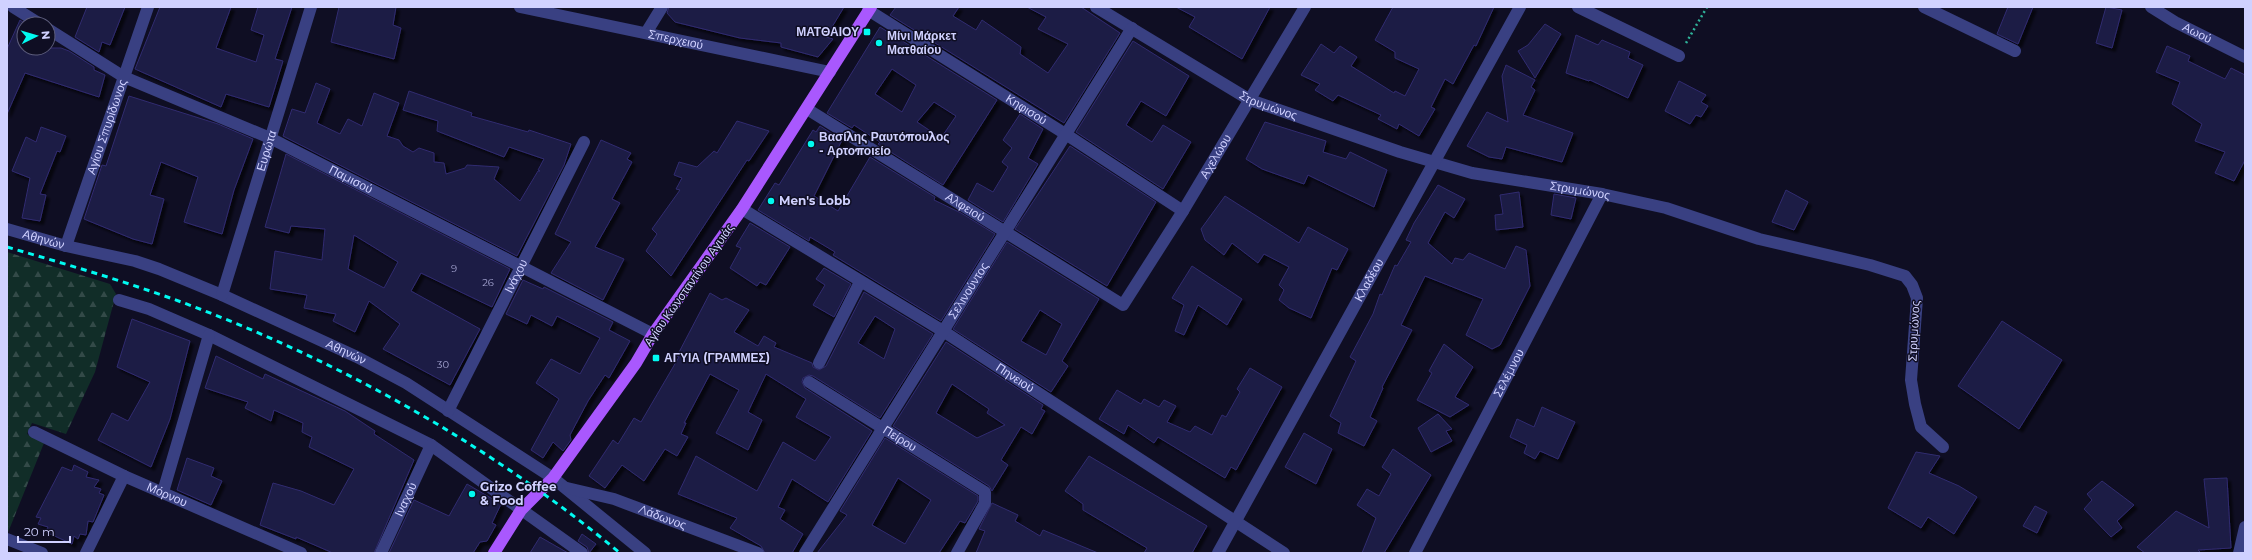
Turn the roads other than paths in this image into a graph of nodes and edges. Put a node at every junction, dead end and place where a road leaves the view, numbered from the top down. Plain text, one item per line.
1 (13, 7) edge
2 (148, 7) edge
3 (311, 7) edge
4 (520, 7) edge
5 (662, 7) edge
6 (1096, 7) edge
7 (1305, 7) edge
8 (1520, 7) edge
9 (1578, 7) edge
10 (1924, 7) edge
11 (2151, 7) edge
12 (869, 9) edge
13 (27, 16) edge
14 (1132, 28) junction
15 (646, 33) junction
16 (56, 34) edge
17 (2015, 51) dead end
18 (1679, 56) road end
19 (2245, 57) edge
20 (830, 72) junction
21 (124, 77) junction
22 (1250, 100) junction
23 (807, 109) junction
24 (1067, 135) junction
25 (270, 138) junction
26 (584, 142) dead end
27 (1432, 162) junction
28 (1602, 194) junction
29 (742, 209) junction
30 (1183, 211) junction
31 (7, 229) edge
32 (1005, 232) junction
33 (66, 246) junction
34 (522, 268) junction
35 (860, 282) junction
36 (222, 295) junction
37 (119, 300) dead end
38 (1123, 304) joint
39 (943, 331) junction
40 (653, 334) junction
41 (209, 335) junction
42 (819, 363) dead end
43 (809, 382) dead end
44 (448, 411) junction
45 (884, 427) junction
46 (34, 432) dead end
47 (431, 445) junction
48 (1943, 447) dead end
49 (124, 476) junction
50 (553, 478) junction
51 (566, 488) junction
52 (163, 492) junction
53 (522, 510) junction
54 (1235, 522) junction
55 (2245, 527) edge
56 (7, 539) edge
57 (42, 553) edge
58 (86, 553) edge
59 (301, 553) edge
60 (381, 553) edge
61 (494, 553) edge
62 (582, 553) edge
63 (645, 553) edge
64 (758, 553) edge
65 (805, 553) edge
66 (957, 553) edge
67 (1218, 553) edge
68 (1284, 553) edge
69 (1415, 553) edge
70 (2239, 553) edge

1 - 13 street
2 - 21 street, Αγίου Σπυρίδωνος
3 - 25 street, Ευρώτα
4 - 15 street, Σπερχειού
5 - 15 street
6 - 14 street, Στρυμώνος
7 - 22 street, Αχελώου
8 - 27 street, Κλαδέου
9 - 18 street
10 - 17 street
11 - 19 street, Αωού
12 - 20 main road, Αγίου Κωνσταντίνου Αγυιάς
12 - 24 street, Κηφισού
14 - 22 street, Στρυμώνος
14 - 24 street, Σελινούντος
15 - 20 street, Σπερχειού
16 - 21 street, Παμισού
20 - 23 main road, Αγίου Κωνσταντίνου Αγυιάς
21 - 25 street, Παμισού
21 - 33 street, Αγίου Σπυρίδωνος
22 - 27 street, Στρυμώνος
22 - 30 street, Αχελώου
23 - 29 main road, Αγίου Κωνσταντίνου Αγυιάς
23 - 32 street, Αλφειού
24 - 30 street, Κηφισού
24 - 32 street, Σελινούντος
25 - 34 street, Παμισού
25 - 36 street, Ευρώτα
26 - 34 street, Ινάχου
27 - 28 street, Στρυμώνος
27 - 54 street, Κλαδέου
28 - 48 street, Στρυμώνος
28 - 69 street, Σελέμνου
29 - 35 street, Πηνειού
29 - 40 main road, Αγίου Κωνσταντίνου Αγυιάς
30 - 38 street, Αχελώου
31 - 33 street, Αθηνών
32 - 38 street, Αλφειού
32 - 39 street, Σελινούντος
33 - 36 street, Αθηνών
34 - 40 street, Παμισού
34 - 44 street, Ινάχου
35 - 39 street, Πηνειού
35 - 42 street
36 - 44 street, Αθηνών
37 - 41 street
39 - 45 street, Σελινούντος
39 - 54 street, Πηνειού
40 - 50 main road, Αγίου Κωνσταντίνου Αγυιάς
41 - 47 street
41 - 52 street
43 - 45 street, Πείρου
44 - 50 street, Αθηνών
45 - 65 street, Σελινούντος
45 - 66 street, Πείρου
46 - 49 street, Μόρνου
47 - 53 street
47 - 60 street, Ιναχού
49 - 52 street, Μόρνου
49 - 58 street
50 - 51 street, Αθηνών
50 - 53 main road, Αγίου Κωνσταντίνου Αγυιάς
51 - 63 street, Αθηνών
51 - 64 street, Λάδωνος
52 - 59 street, Μόρνου
53 - 61 main road, Αγίου Κωνσταντίνου Αγυιάς
53 - 62 street
54 - 67 street, Κλαδέου
54 - 68 street, Πηνειού
55 - 70 street
56 - 57 street

